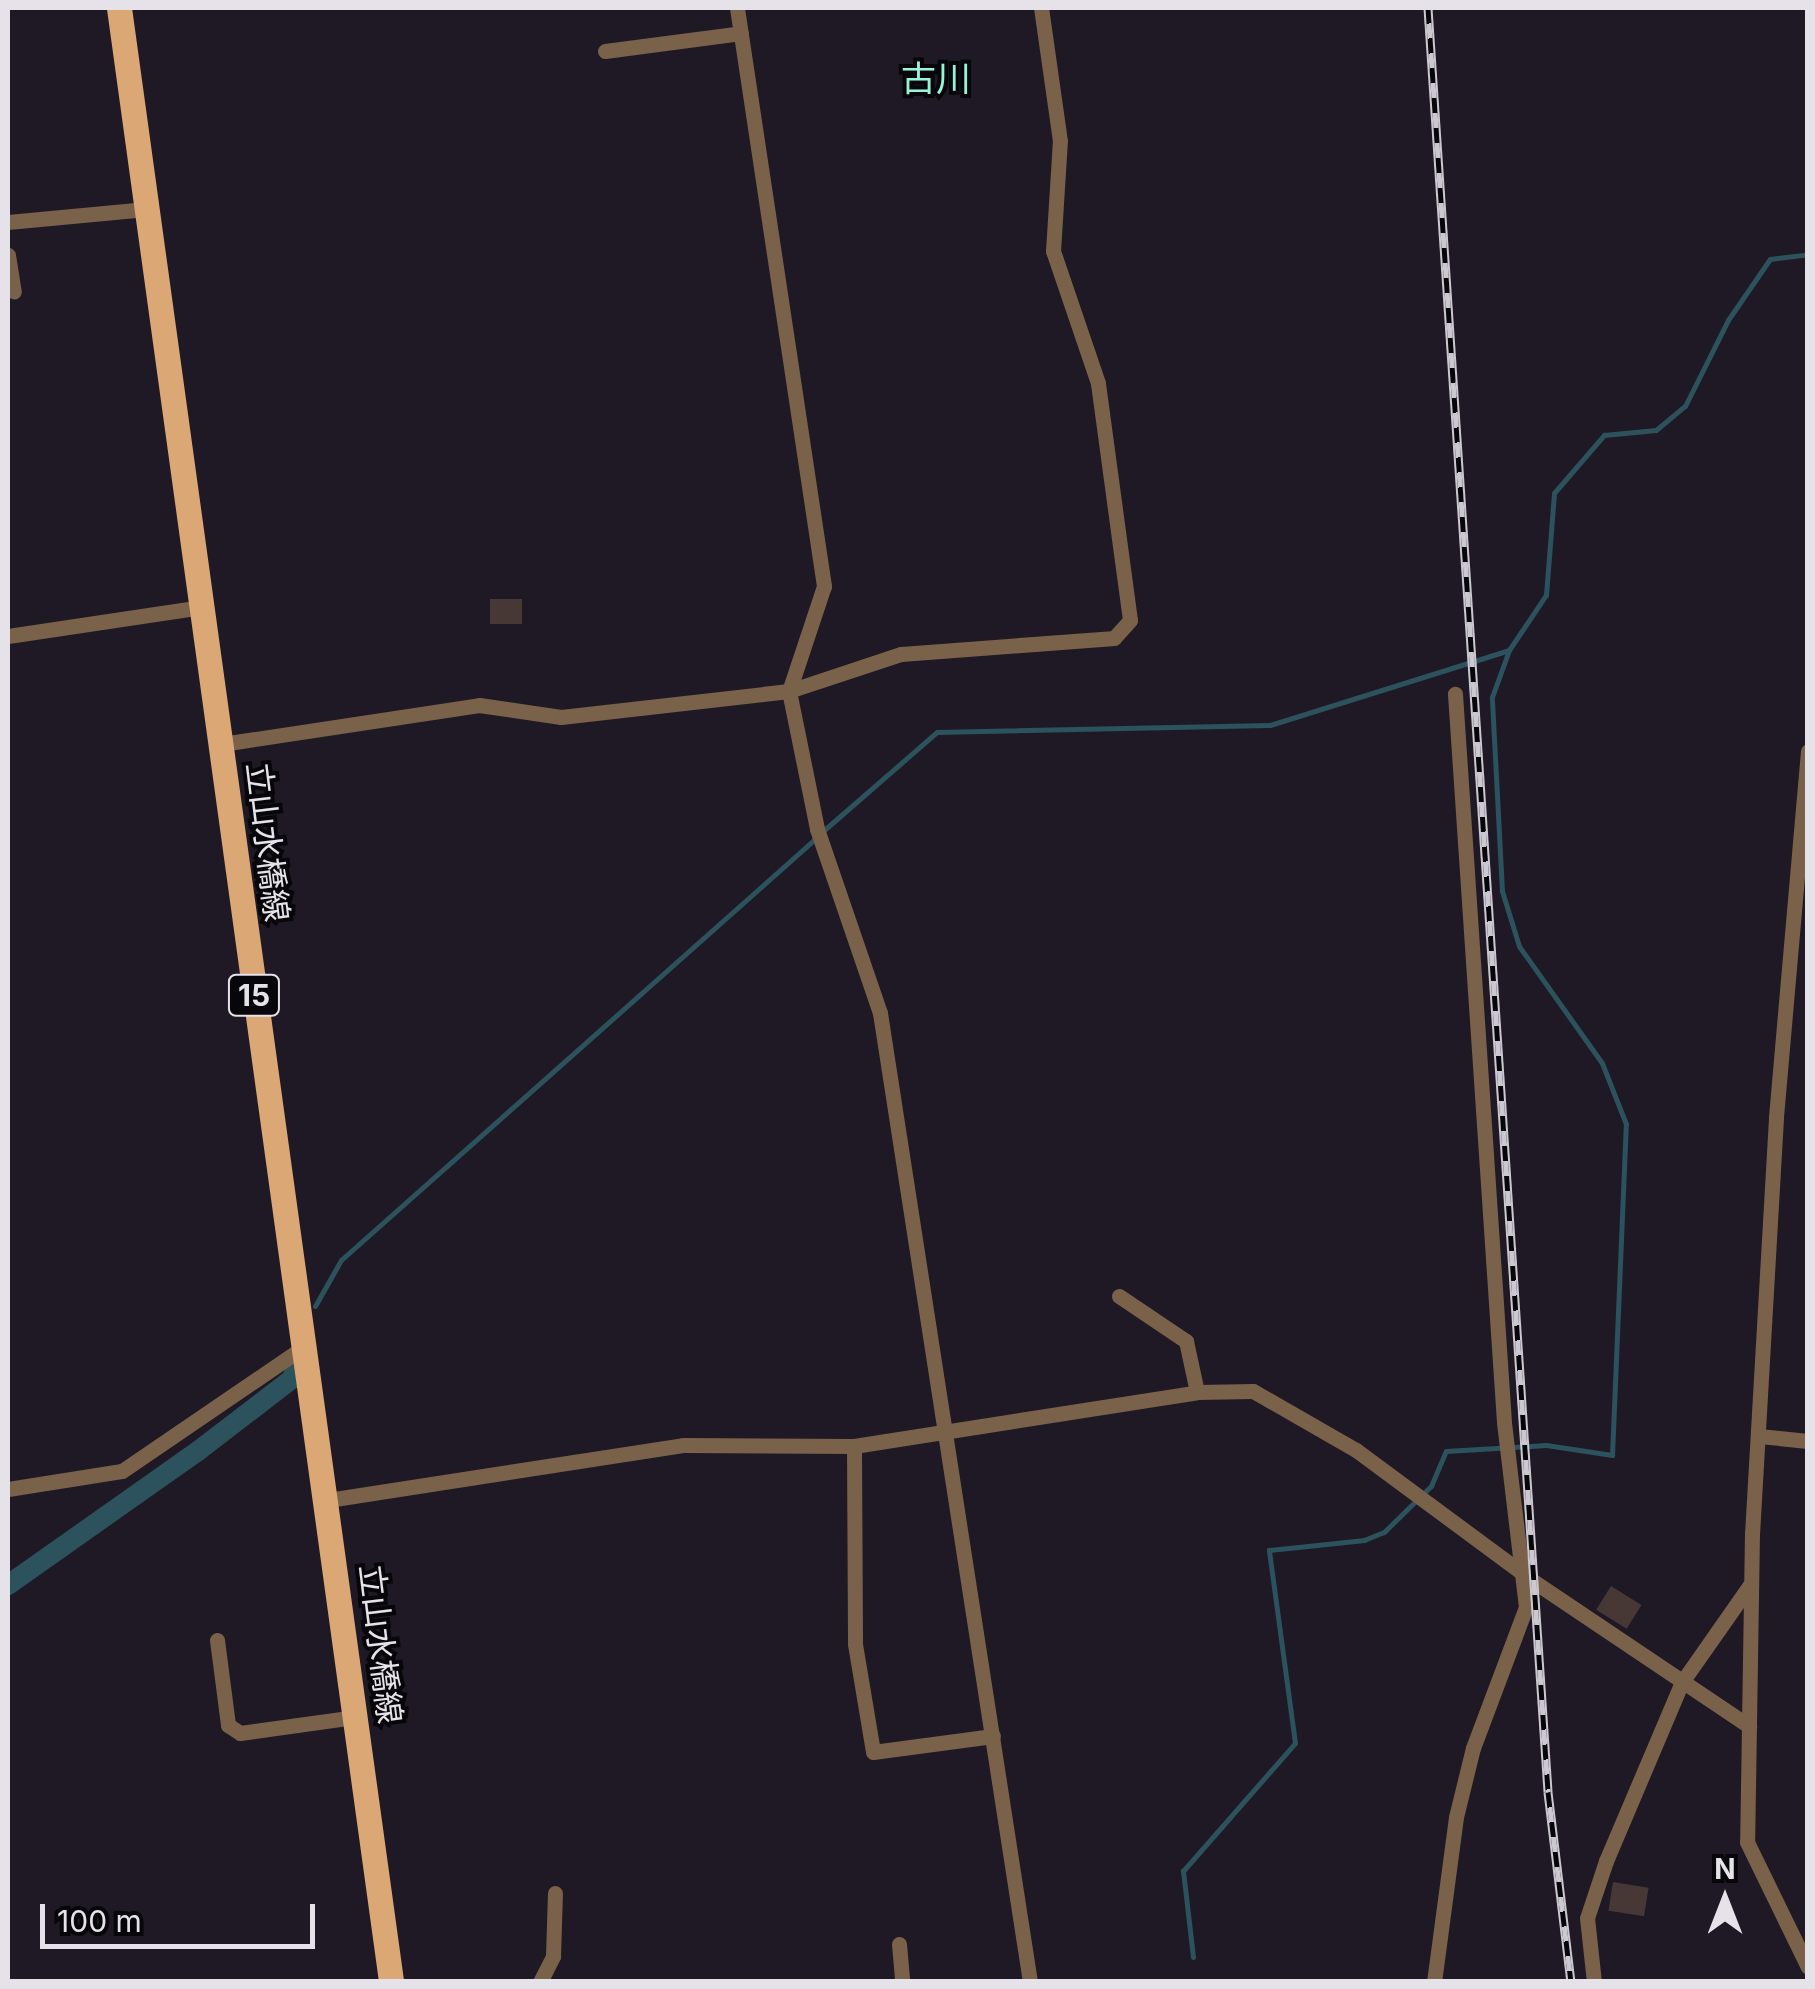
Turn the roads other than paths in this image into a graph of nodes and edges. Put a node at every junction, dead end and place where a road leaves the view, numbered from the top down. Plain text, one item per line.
1 (119, 8) edge
2 (737, 8) edge
3 (1041, 8) edge
4 (740, 33) junction
5 (605, 51) dead end
6 (146, 209) junction
7 (8, 222) edge
8 (8, 256) edge
9 (14, 292) dead end
10 (202, 607) junction
11 (8, 636) edge
12 (789, 691) junction
13 (1455, 694) dead end
14 (222, 744) junction
15 (1808, 751) edge
16 (1805, 806) edge
17 (1119, 1296) dead end
18 (304, 1347) junction
19 (1197, 1392) junction
20 (948, 1430) junction
21 (1759, 1436) junction
22 (1808, 1441) edge
23 (854, 1446) junction
24 (8, 1490) edge
25 (328, 1500) junction
26 (1526, 1576) junction
27 (1750, 1586) junction
28 (217, 1640) dead end
29 (1682, 1682) junction
30 (356, 1717) junction
31 (1749, 1726) junction
32 (994, 1736) junction
33 (554, 1894) dead end
34 (899, 1944) dead end
35 (1808, 1967) edge
36 (391, 1982) edge
37 (540, 1982) edge
38 (902, 1982) edge
39 (1030, 1982) edge
40 (1434, 1982) edge
41 (1594, 1982) edge

1 - 6 main road, 立山水橋線 / 15
2 - 4 street
3 - 12 street
4 - 5 street
4 - 12 street
6 - 7 street
6 - 10 main road, 立山水橋線 / 15
8 - 9 street
10 - 11 street
10 - 14 main road, 立山水橋線 / 15
12 - 14 street
12 - 20 street
13 - 26 street
14 - 18 main road, 立山水橋線 / 15
15 - 16 street
16 - 21 street
17 - 19 street
18 - 24 street
18 - 25 main road, 立山水橋線 / 15
19 - 20 street
19 - 26 street
20 - 23 street
20 - 32 street
21 - 22 street
21 - 27 street
23 - 25 street
23 - 32 street
25 - 30 main road, 立山水橋線 / 15
26 - 29 street
26 - 40 street
27 - 29 street
27 - 31 street
28 - 30 street
29 - 31 street
29 - 41 street
30 - 36 main road, 立山水橋線 / 15
31 - 35 street
32 - 39 street
33 - 37 street
34 - 38 street

